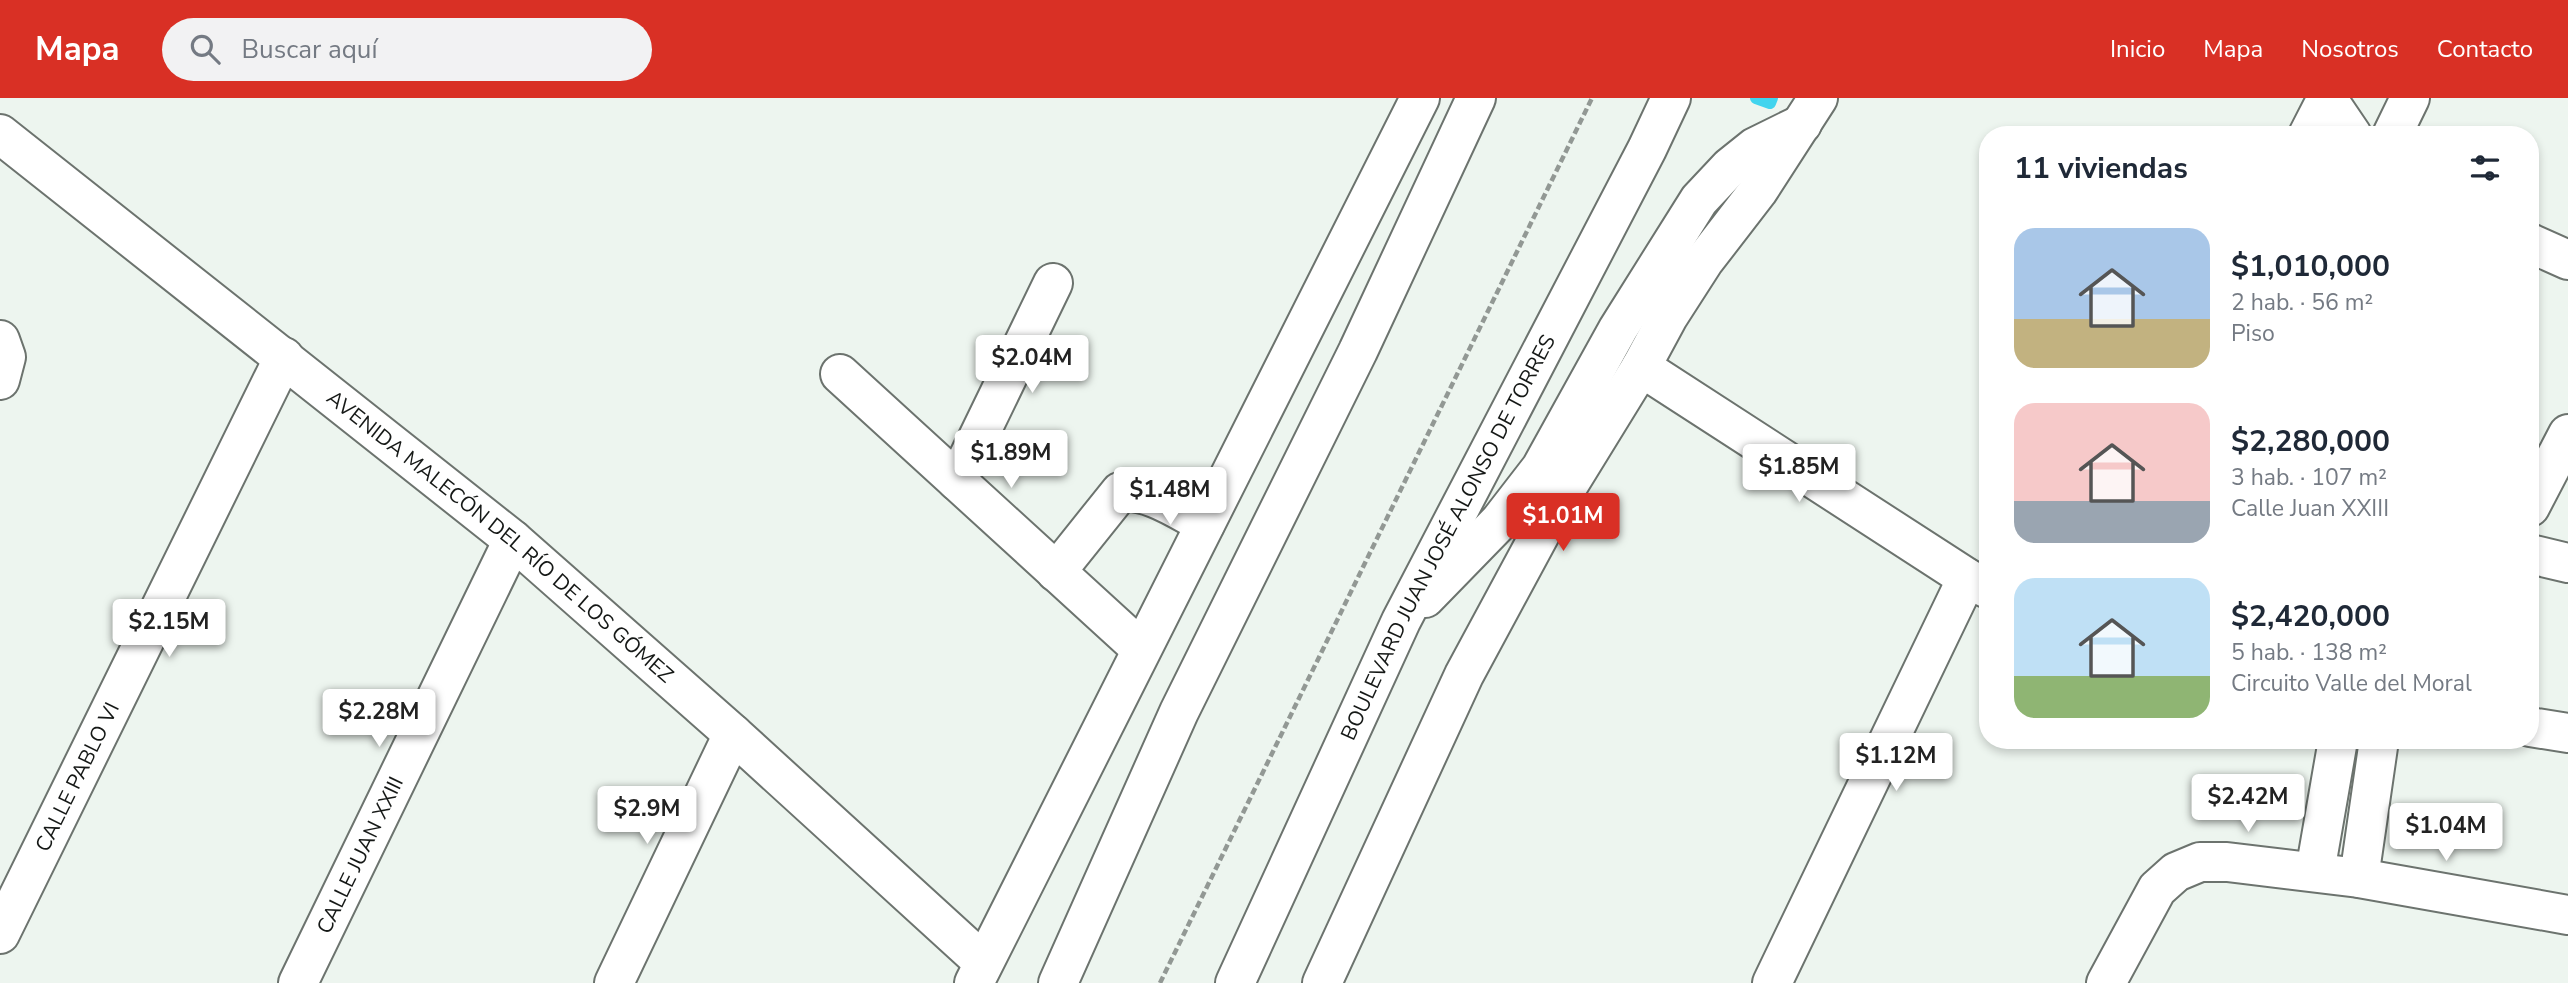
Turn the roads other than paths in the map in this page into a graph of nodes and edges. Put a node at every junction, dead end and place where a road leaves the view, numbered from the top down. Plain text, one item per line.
1 (1420, 98) edge
2 (1671, 98) edge
3 (2327, 98) edge
4 (2410, 98) edge
5 (1470, 111) edge
6 (1810, 111) edge
7 (2313, 126) edge
8 (2346, 126) edge
9 (2396, 126) edge
10 (0, 134) edge
11 (2539, 247) edge
12 (2568, 260) edge
13 (1053, 283) dead end
14 (0, 340) edge
15 (284, 357) junction
16 (1641, 366) junction
17 (840, 374) dead end
18 (0, 380) edge
19 (2568, 434) edge
20 (957, 481) junction
21 (2539, 490) edge
22 (1205, 524) junction
23 (513, 540) junction
24 (2539, 556) edge
25 (2568, 563) edge
26 (1056, 572) junction
27 (1978, 583) edge
28 (1401, 621) junction
29 (1141, 649) junction
30 (2539, 728) edge
31 (2568, 733) edge
32 (733, 734) junction
33 (2336, 749) edge
34 (2378, 749) edge
35 (2315, 872) junction
36 (2359, 878) junction
37 (2568, 915) edge
38 (0, 934) edge
39 (978, 973) edge
40 (1337, 976) edge
41 (298, 983) edge
42 (614, 983) edge
43 (1058, 983) edge
44 (1235, 983) edge
45 (1772, 983) edge
46 (2106, 983) edge

1 - 22 street
2 - 28 street, BOULEVARD JUAN JOSÉ ALONSO DE TORRES
3 - 7 street
3 - 8 street
4 - 9 street
5 - 43 street
6 - 16 street
6 - 28 street
10 - 15 street, AVENIDA MALECÓN DEL RÍO DE LOS GÓMEZ
11 - 12 street
13 - 20 street
14 - 18 street
15 - 23 street, AVENIDA MALECÓN DEL RÍO DE LOS GÓMEZ
15 - 38 street, CALLE PABLO VI
16 - 27 street
16 - 40 street
17 - 20 street
19 - 21 street
20 - 26 street
22 - 26 street
22 - 29 street
23 - 32 street, AVENIDA MALECÓN DEL RÍO DE LOS GÓMEZ
23 - 41 street, CALLE JUAN XXIII
24 - 25 street
26 - 29 street
27 - 45 street
28 - 44 street, BOULEVARD JUAN JOSÉ ALONSO DE TORRES
29 - 39 street
30 - 31 street
32 - 39 street, AVENIDA MALECÓN DEL RÍO DE LOS GÓMEZ
32 - 42 street
33 - 35 street
34 - 36 street
35 - 36 street
35 - 46 street
36 - 37 street

